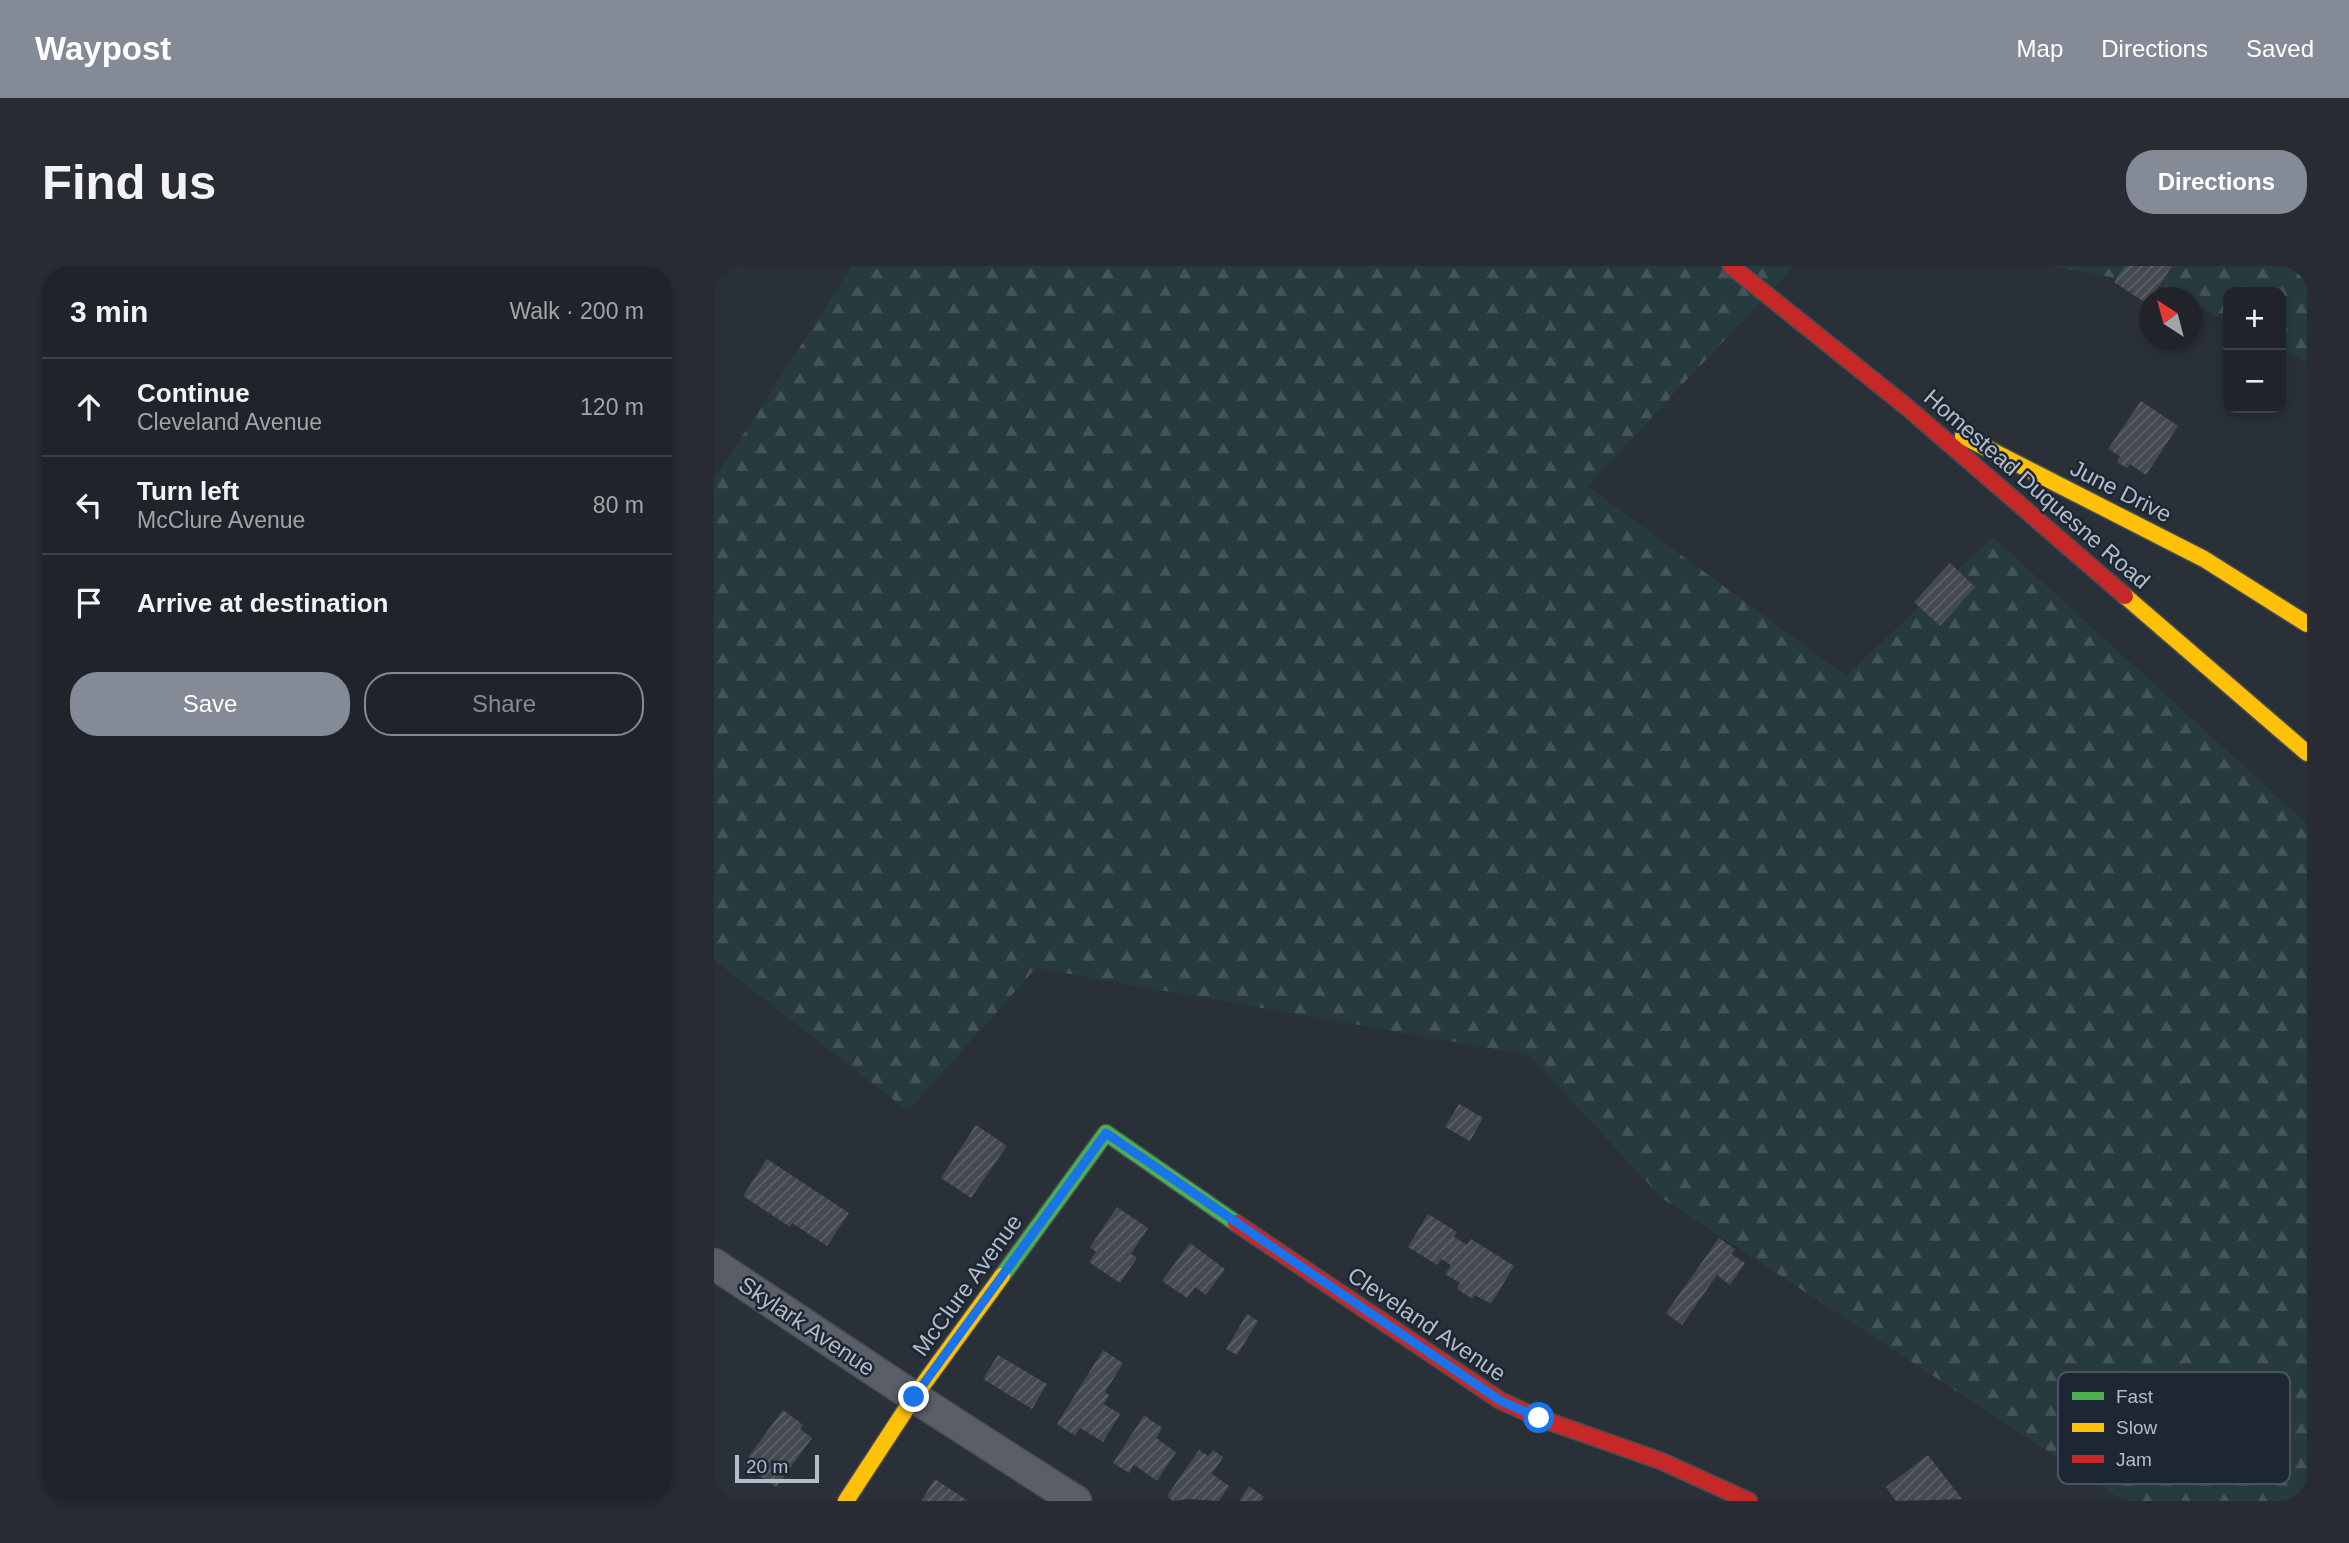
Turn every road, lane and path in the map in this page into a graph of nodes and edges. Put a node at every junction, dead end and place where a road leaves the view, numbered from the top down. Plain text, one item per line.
1 (1731, 266) edge
2 (1908, 408) junction
3 (2307, 624) edge
4 (2307, 753) edge
5 (1106, 1133) joint
6 (714, 1264) edge
7 (914, 1397) junction
8 (846, 1501) edge
9 (1076, 1501) edge
10 (1749, 1501) edge

1 - 2 street, Homestead Duquesne Road
2 - 3 street, June Drive
2 - 4 street, Homestead Duquesne Road
5 - 7 street, McClure Avenue
5 - 10 street, Cleveland Avenue
6 - 7 street, Skylark Avenue
7 - 8 street, McClure Avenue
7 - 9 street, Skylark Avenue

